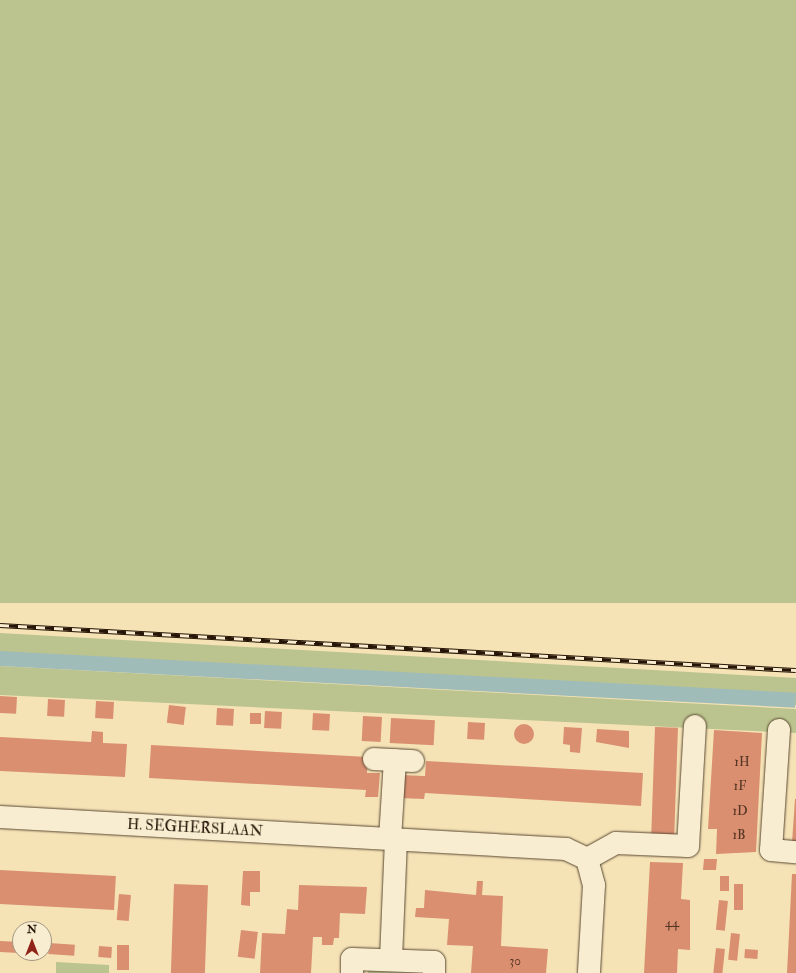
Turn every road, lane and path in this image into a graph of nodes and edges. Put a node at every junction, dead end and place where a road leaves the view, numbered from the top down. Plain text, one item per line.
1 (695, 726) dead end
2 (779, 730) dead end
3 (394, 760) dead end
4 (0, 817) edge
5 (393, 839) junction
6 (796, 852) edge
7 (587, 859) junction
8 (391, 959) junction
9 (352, 973) edge
10 (434, 973) edge
11 (589, 973) edge

1 - 7 street
2 - 6 street
3 - 5 street
4 - 5 street, H. SEGHERSLAAN
5 - 7 street, H. SEGHERSLAAN
5 - 8 street
7 - 11 street
8 - 9 street
8 - 10 street

